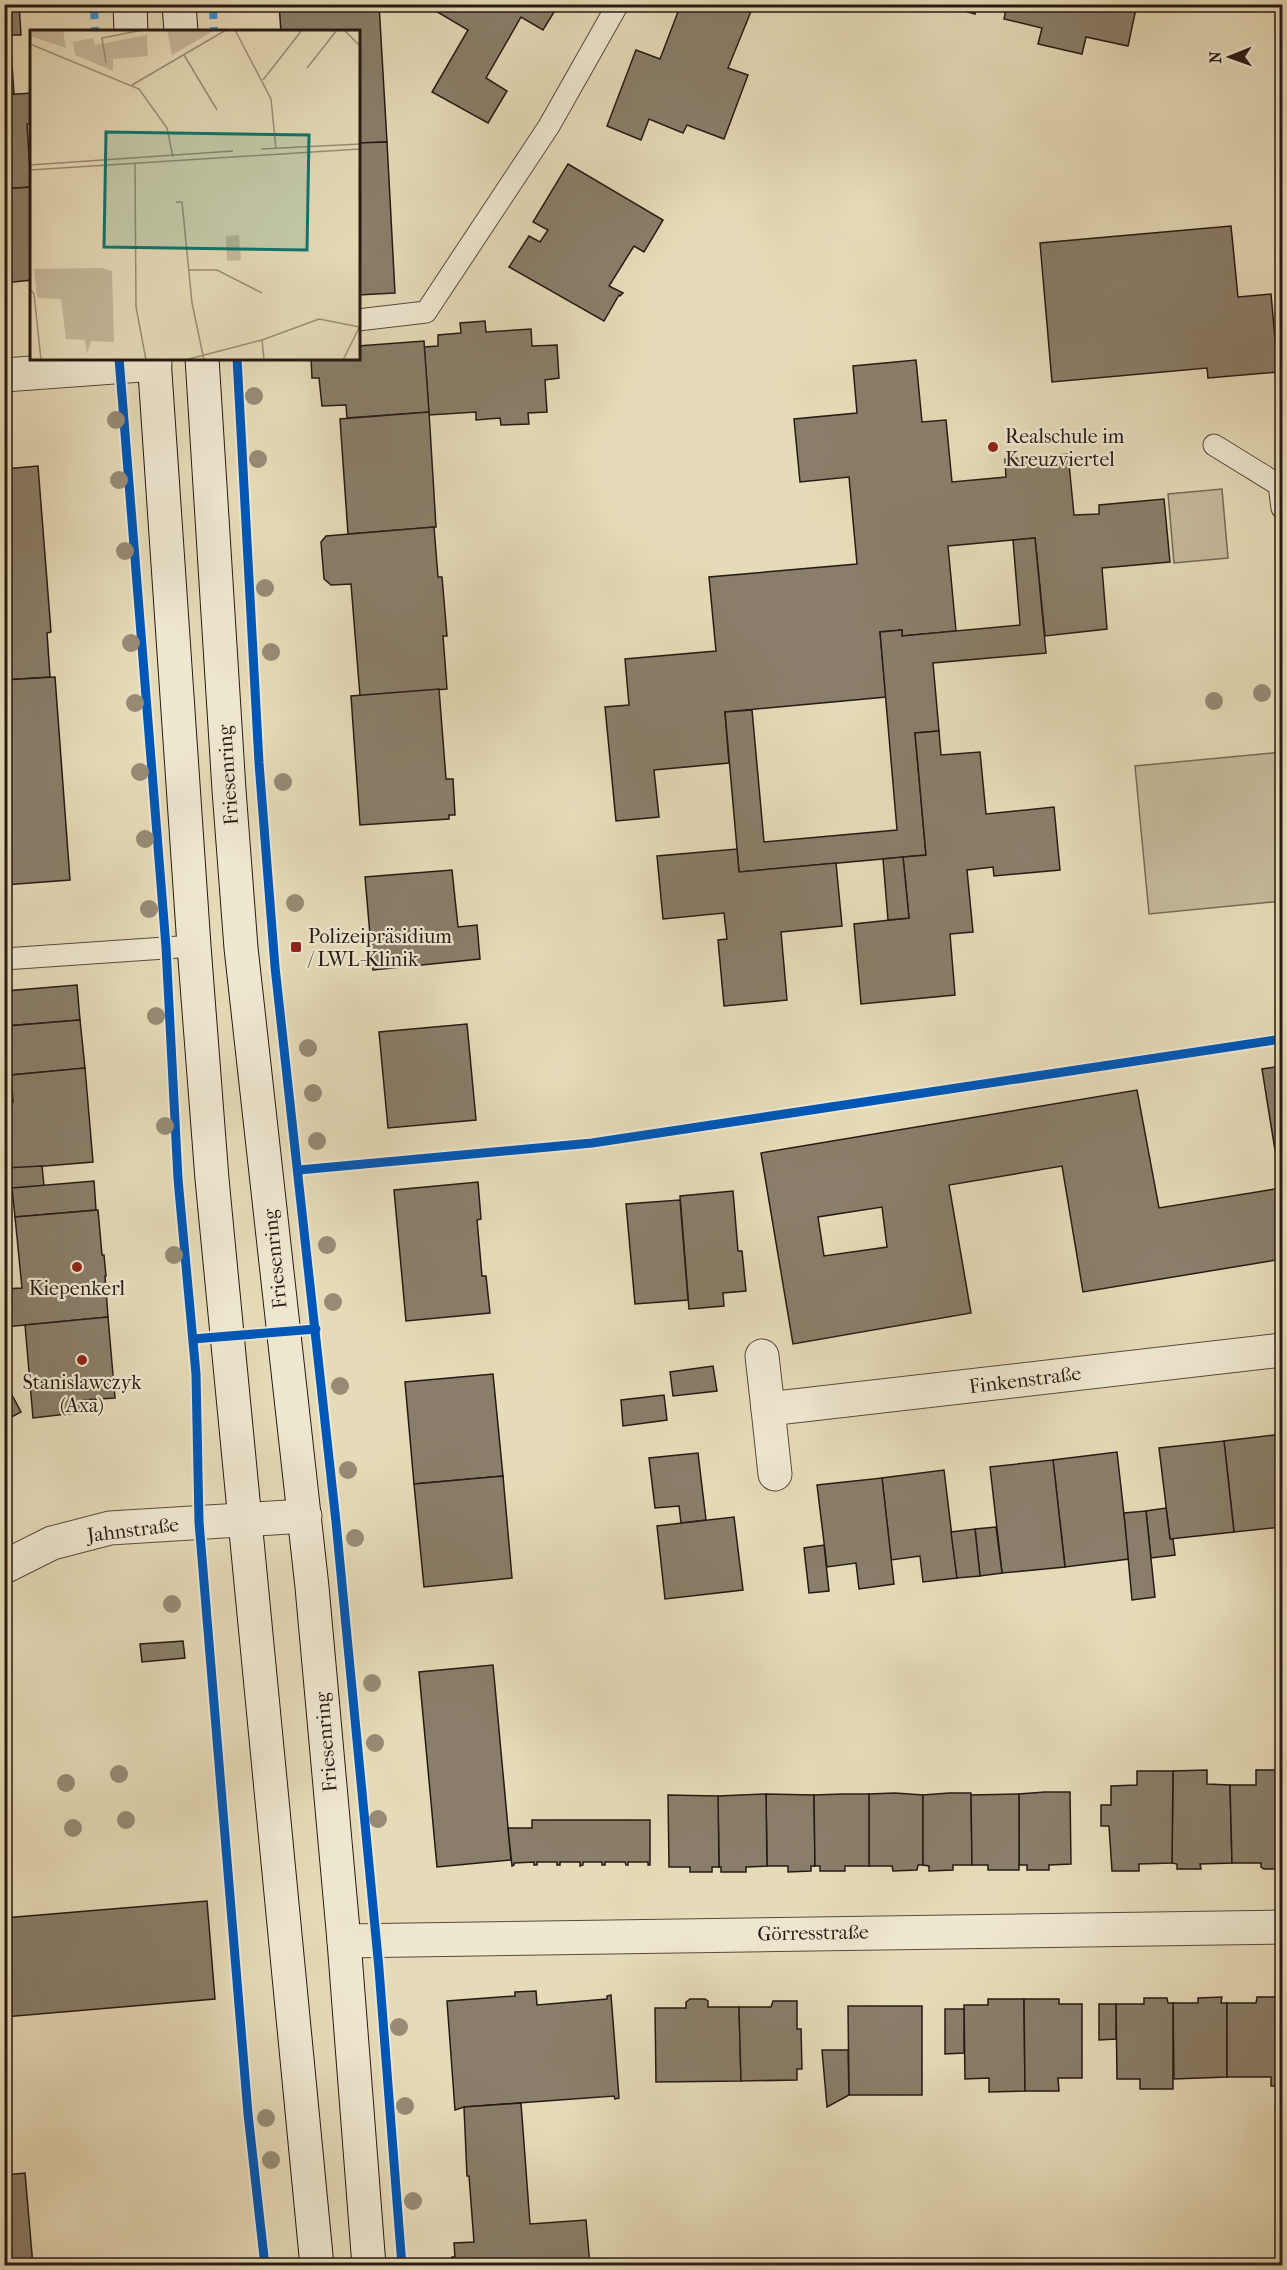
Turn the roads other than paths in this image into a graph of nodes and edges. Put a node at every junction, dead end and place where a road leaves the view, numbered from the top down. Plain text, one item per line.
1 (130, 4) edge
2 (178, 4) edge
3 (618, 4) edge
4 (132, 30) edge
5 (181, 30) edge
6 (360, 320) edge
7 (202, 360) edge
8 (154, 361) edge
9 (4, 375) edge
10 (1214, 445) dead end
11 (1282, 508) edge
12 (194, 946) junction
13 (4, 959) edge
14 (1282, 1350) edge
15 (762, 1356) dead end
16 (768, 1409) junction
17 (775, 1474) dead end
18 (305, 1516) junction
19 (244, 1520) junction
20 (4, 1567) edge
21 (1282, 1927) edge
22 (344, 1941) junction
23 (317, 2265) edge
24 (369, 2265) edge

1 - 4 main road
2 - 5 main road
3 - 6 lane
7 - 18 main road, Friesenring
8 - 9 main road
8 - 12 main road
10 - 11 lane
12 - 13 lane
12 - 19 main road
14 - 16 main road, Finkenstraße
15 - 16 main road
16 - 17 main road
18 - 19 main road, Jahnstraße
18 - 22 main road, Friesenring
19 - 20 main road, Jahnstraße
19 - 23 main road
21 - 22 main road, Görresstraße
22 - 24 main road, Friesenring

